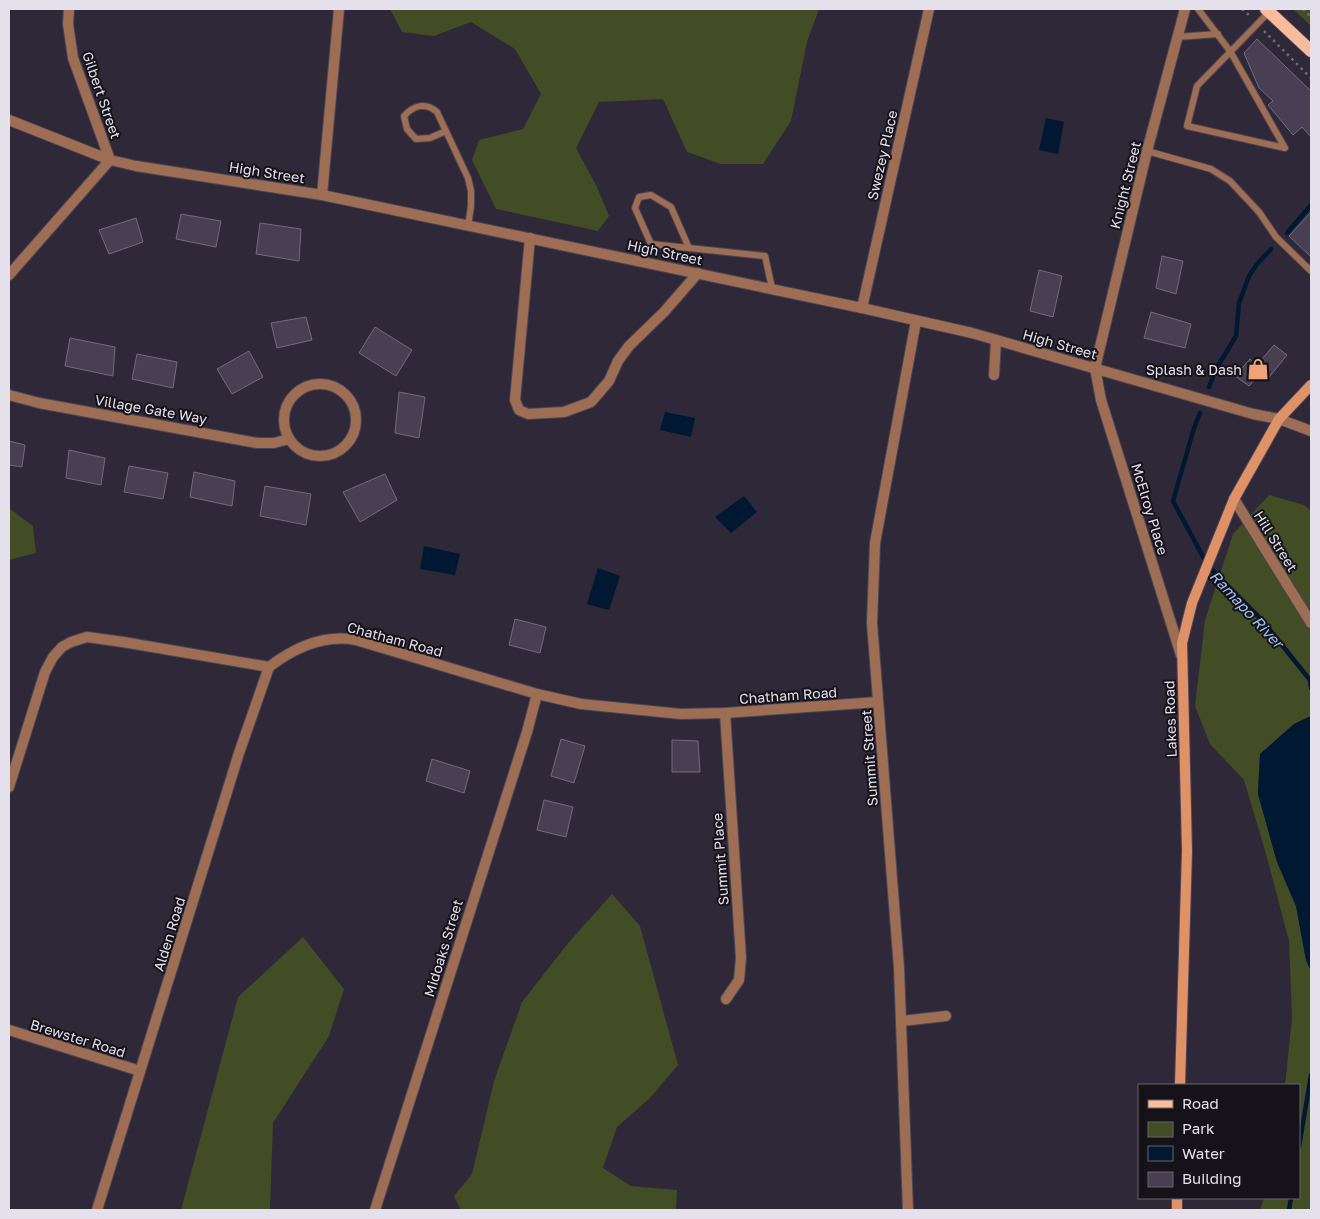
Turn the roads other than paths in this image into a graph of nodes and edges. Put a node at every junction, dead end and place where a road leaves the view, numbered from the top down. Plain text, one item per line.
1 (69, 9) edge
2 (339, 9) edge
3 (929, 9) edge
4 (1185, 9) edge
5 (1198, 9) edge
6 (1268, 10) edge
7 (1218, 34) junction
8 (1177, 37) junction
9 (1311, 51) edge
10 (1230, 52) junction
11 (9, 120) edge
12 (446, 131) junction
13 (1147, 151) junction
14 (110, 160) junction
15 (322, 194) junction
16 (468, 226) junction
17 (530, 238) junction
18 (689, 248) junction
19 (1311, 271) edge
20 (698, 273) junction
21 (9, 275) edge
22 (772, 288) junction
23 (862, 308) junction
24 (916, 321) junction
25 (996, 340) junction
26 (1095, 368) junction
27 (994, 375) dead end
28 (1311, 385) edge
29 (9, 395) edge
30 (1279, 419) junction
31 (1311, 431) edge
32 (289, 439) junction
33 (1234, 499) junction
34 (1311, 623) edge
35 (1182, 656) junction
36 (269, 667) junction
37 (537, 694) junction
38 (878, 702) junction
39 (725, 713) junction
40 (9, 787) edge
41 (726, 999) dead end
42 (946, 1016) dead end
43 (902, 1021) junction
44 (9, 1030) edge
45 (140, 1071) junction
46 (1180, 1084) edge
47 (97, 1210) edge
48 (375, 1210) edge
49 (908, 1210) edge

1 - 14 street, Gilbert Street
2 - 15 street
3 - 23 street, Swezey Place
4 - 8 street, Knight Street
5 - 7 lane
6 - 9 main road
6 - 10 lane
7 - 8 lane
7 - 10 lane
8 - 13 street, Knight Street
10 - 10 lane
11 - 14 street, High Street
12 - 12 lane
12 - 16 lane
13 - 19 lane
13 - 26 street, Knight Street
14 - 15 street, High Street
14 - 21 street
15 - 16 street, High Street
16 - 17 street, High Street
17 - 20 street, High Street
17 - 20 street
18 - 18 lane
18 - 22 lane
20 - 22 street, High Street
22 - 23 street, High Street
23 - 24 street, High Street
24 - 25 street, High Street
24 - 38 street, Summit Street
25 - 26 street, High Street
25 - 27 street
26 - 30 street, High Street
26 - 35 street, McElroy Place
28 - 30 main road, Lakes Road
29 - 32 street, Village Gate Way
30 - 31 street, High Street
30 - 33 main road, Lakes Road
32 - 32 street
33 - 34 street, Hill Street
33 - 35 main road, Lakes Road
35 - 46 main road, Lakes Road
36 - 37 street, Chatham Road
36 - 40 street
36 - 45 street, Alden Road
37 - 39 street, Chatham Road
37 - 48 street, Midoaks Street
38 - 39 street, Chatham Road
38 - 43 street, Summit Street
39 - 41 street, Summit Place
42 - 43 street
43 - 49 street, Summit Street
44 - 45 street, Brewster Road
45 - 47 street, Alden Road

